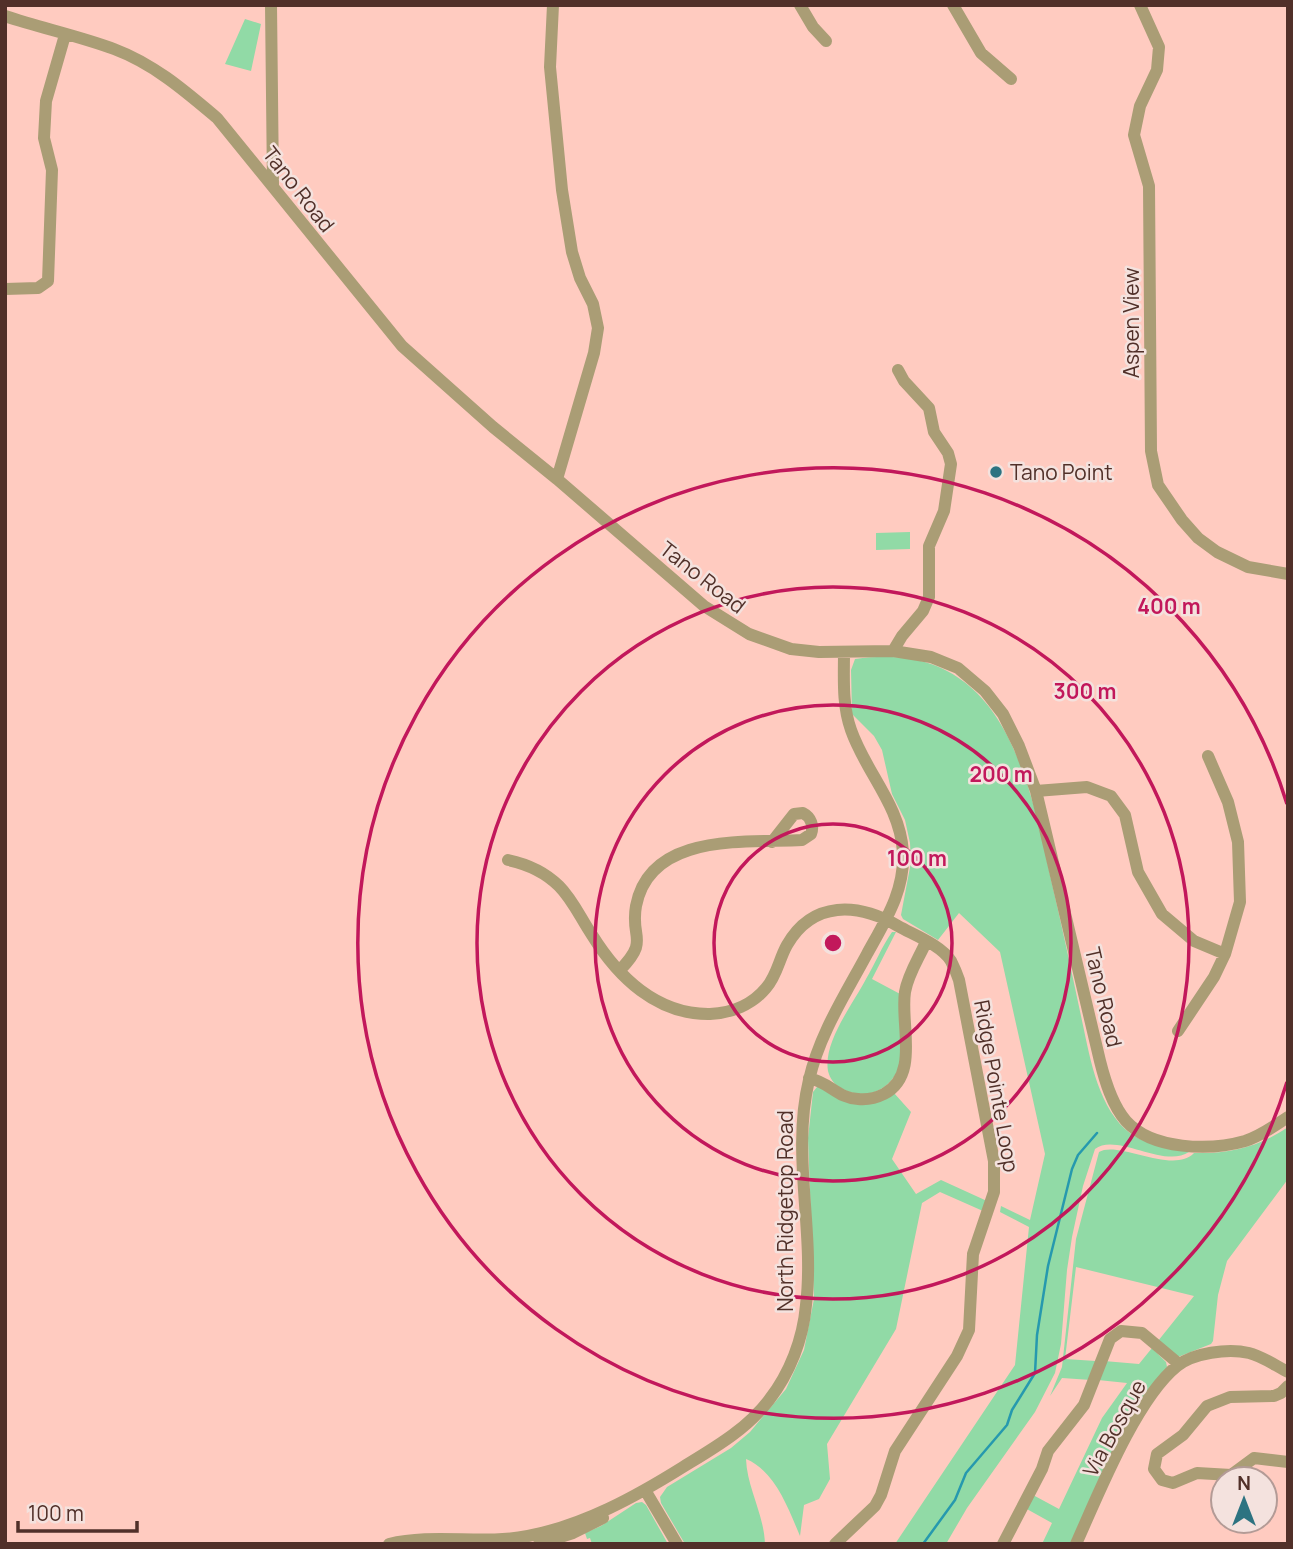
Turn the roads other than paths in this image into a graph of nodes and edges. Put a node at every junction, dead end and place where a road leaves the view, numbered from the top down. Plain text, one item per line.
1 (271, 5) edge
2 (553, 5) edge
3 (800, 5) edge
4 (953, 5) edge
5 (1140, 5) edge
6 (5, 16) edge
7 (65, 35) junction
8 (825, 41) dead end
9 (1011, 79) dead end
10 (272, 185) junction
11 (5, 289) edge
12 (898, 370) dead end
13 (558, 479) junction
14 (1288, 574) edge
15 (893, 651) junction
16 (844, 652) junction
17 (1208, 756) dead end
18 (1036, 791) junction
19 (772, 842) dead end
20 (508, 860) dead end
21 (887, 919) junction
22 (926, 942) junction
23 (1224, 954) junction
24 (620, 970) junction
25 (1178, 1031) dead end
26 (809, 1078) junction
27 (1288, 1117) edge
28 (1179, 1364) junction
29 (1288, 1372) edge
30 (1288, 1385) edge
31 (1288, 1462) edge
32 (645, 1490) junction
33 (616, 1506) junction
34 (389, 1544) edge
35 (539, 1544) edge
36 (677, 1544) edge
37 (835, 1544) edge
38 (1003, 1544) edge
39 (1076, 1544) edge

1 - 10 street
2 - 13 street
3 - 8 street
4 - 9 street
5 - 14 street, Aspen View
6 - 7 street, Tano Road
7 - 10 street, Tano Road
7 - 11 street
10 - 13 street, Tano Road
12 - 15 street
13 - 16 street, Tano Road
15 - 16 street, Tano Road
15 - 18 street, Tano Road
16 - 21 street, North Ridgetop Road
17 - 23 street
18 - 23 street
18 - 27 street, Tano Road
19 - 24 street
20 - 24 street, Ridge Pointe Loop
21 - 22 street, Ridge Pointe Loop
21 - 24 street, Ridge Pointe Loop
21 - 26 street, North Ridgetop Road
22 - 26 street
22 - 37 street, Ridge Pointe Loop
23 - 25 street
26 - 32 street, North Ridgetop Road
28 - 29 street, Via Bosque
28 - 38 street
28 - 39 street, Via Bosque
30 - 31 street
32 - 33 street, North Ridgetop Road
32 - 36 street
33 - 34 street, North Ridgetop Road
33 - 35 street, North Ridgetop Road

